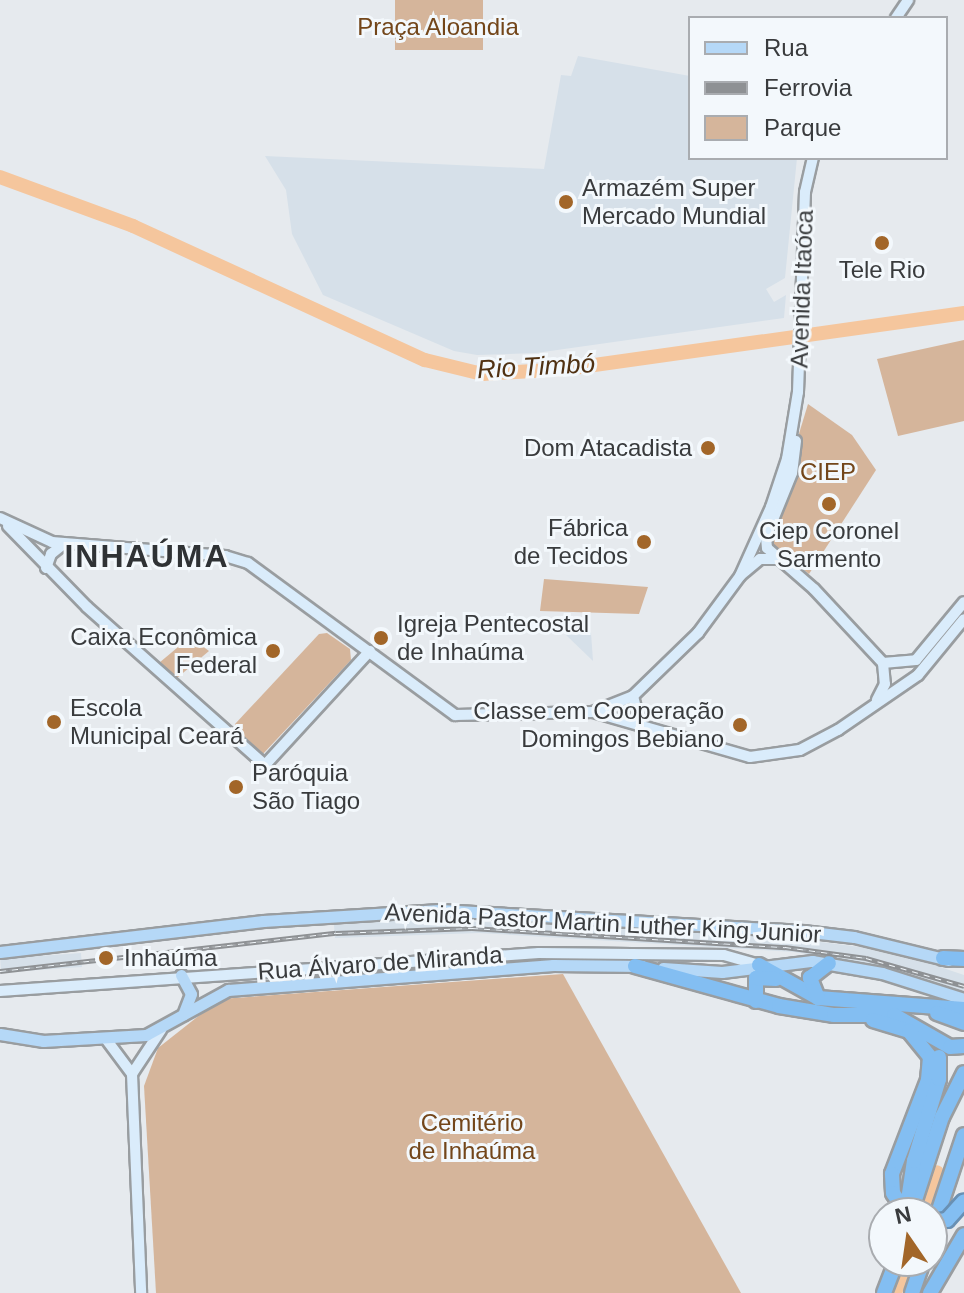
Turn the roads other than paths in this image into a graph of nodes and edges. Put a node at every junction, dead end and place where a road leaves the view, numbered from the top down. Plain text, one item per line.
1 (813, 160) edge
2 (794, 420) junction
3 (0, 519) edge
4 (64, 544) junction
5 (776, 559) junction
6 (46, 568) junction
7 (740, 576) junction
8 (964, 602) edge
9 (964, 619) edge
10 (370, 651) junction
11 (883, 663) junction
12 (633, 696) junction
13 (873, 705) junction
14 (593, 712) junction
15 (640, 724) junction
16 (0, 952) edge
17 (943, 958) junction
18 (964, 959) edge
19 (829, 963) junction
20 (759, 965) junction
21 (964, 965) edge
22 (635, 966) junction
23 (181, 975) junction
24 (784, 981) junction
25 (0, 991) edge
26 (818, 998) junction
27 (964, 999) edge
28 (756, 1001) junction
29 (890, 1003) junction
30 (964, 1009) edge
31 (183, 1015) junction
32 (851, 1016) junction
33 (964, 1023) edge
34 (925, 1028) junction
35 (161, 1030) junction
36 (0, 1034) edge
37 (106, 1039) junction
38 (964, 1046) edge
39 (964, 1073) edge
40 (132, 1074) junction
41 (964, 1135) edge
42 (899, 1197) edge
43 (910, 1197) edge
44 (913, 1197) edge
45 (943, 1197) edge
46 (964, 1201) edge
47 (948, 1217) edge
48 (964, 1235) edge
49 (141, 1293) edge
50 (930, 1293) edge

1 - 2 main road, Avenida Itaóca
2 - 5 main road, Avenida Itaóca
2 - 7 main road, Avenida Itaóca
3 - 4 main road
3 - 6 main road
4 - 6 main road
4 - 10 main road
5 - 7 main road
5 - 11 main road
6 - 10 main road
7 - 12 main road, Avenida Itaóca
8 - 11 main road
9 - 13 main road
10 - 14 main road
11 - 13 main road
12 - 14 main road, Avenida Itaóca
12 - 15 main road
13 - 15 main road
14 - 15 main road
16 - 17 main road, Avenida Pastor Martin Luther King Junior
17 - 18 highway
17 - 21 main road, Avenida Pastor Martin Luther King Junior
19 - 20 main road, Avenida Pastor Martin Luther King Junior
19 - 26 highway
19 - 27 main road, Avenida Pastor Martin Luther King Junior
20 - 22 main road, Avenida Pastor Martin Luther King Junior
20 - 23 main road, Rua Álvaro de Miranda
20 - 24 highway
22 - 28 highway
22 - 31 main road, Avenida Pastor Martin Luther King Junior
23 - 25 main road, Rua Álvaro de Miranda
23 - 31 main road
24 - 26 highway
24 - 28 highway
26 - 29 highway
28 - 32 highway
29 - 30 highway
29 - 33 highway
31 - 35 main road, Avenida Pastor Martin Luther King Junior
32 - 34 highway
32 - 42 highway
34 - 38 highway
34 - 43 highway
35 - 37 main road, Avenida Pastor Martin Luther King Junior
35 - 40 main road
36 - 37 main road, Avenida Pastor Martin Luther King Junior
37 - 40 main road
39 - 44 highway
40 - 49 main road
41 - 45 highway
46 - 47 highway, bridge
48 - 50 highway

